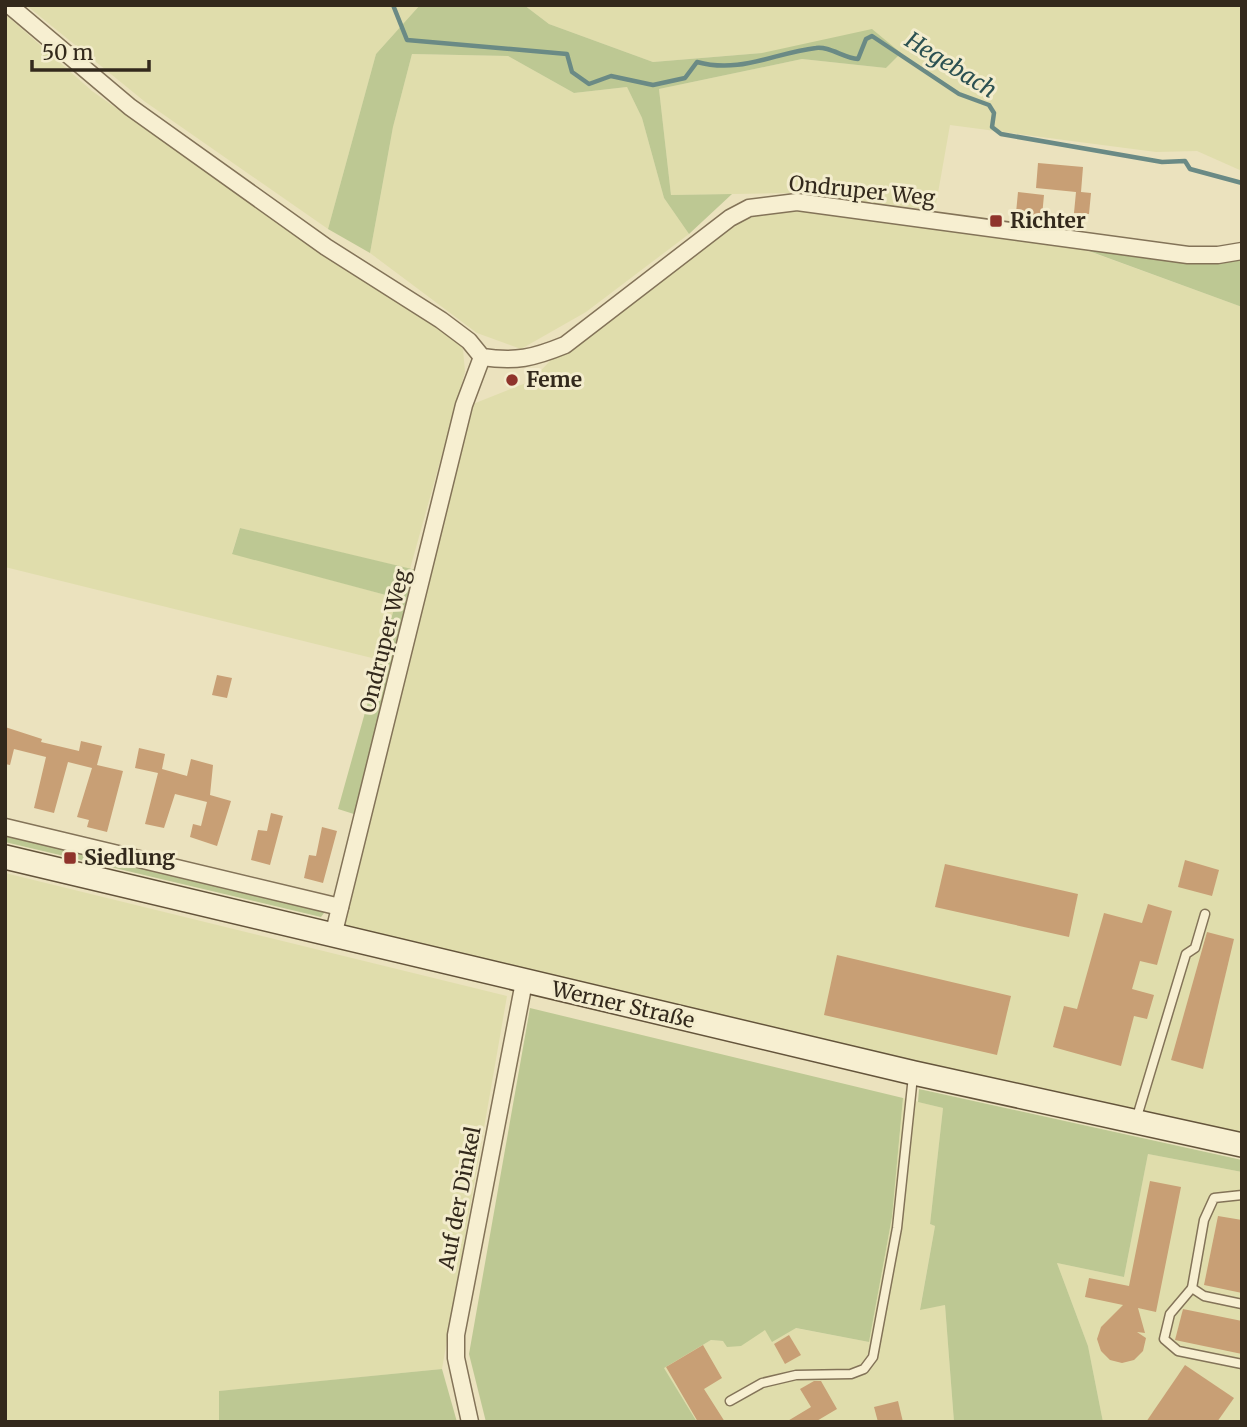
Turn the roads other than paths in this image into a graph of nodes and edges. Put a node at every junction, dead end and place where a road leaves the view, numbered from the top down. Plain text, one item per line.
1 (9, 5) edge
2 (1242, 251) edge
3 (482, 357) junction
4 (5, 827) edge
5 (5, 856) edge
6 (340, 907) junction
7 (1205, 914) dead end
8 (333, 936) junction
9 (524, 982) junction
10 (914, 1073) junction
11 (1135, 1122) junction
12 (1242, 1145) edge
13 (1242, 1195) edge
14 (1192, 1288) junction
15 (1242, 1304) edge
16 (1242, 1364) edge
17 (730, 1401) dead end
18 (470, 1422) edge

1 - 3 street
2 - 3 street, Ondruper Weg
3 - 6 street, Ondruper Weg
4 - 6 street
5 - 8 main road, Werner Straße
6 - 8 street, Ondruper Weg
7 - 11 lane
8 - 9 main road, Werner Straße
9 - 10 main road, Werner Straße
9 - 18 street, Auf der Dinkel
10 - 11 main road, Werner Straße
10 - 17 lane
11 - 12 main road, Werner Straße
13 - 14 lane
14 - 15 lane
14 - 16 lane

